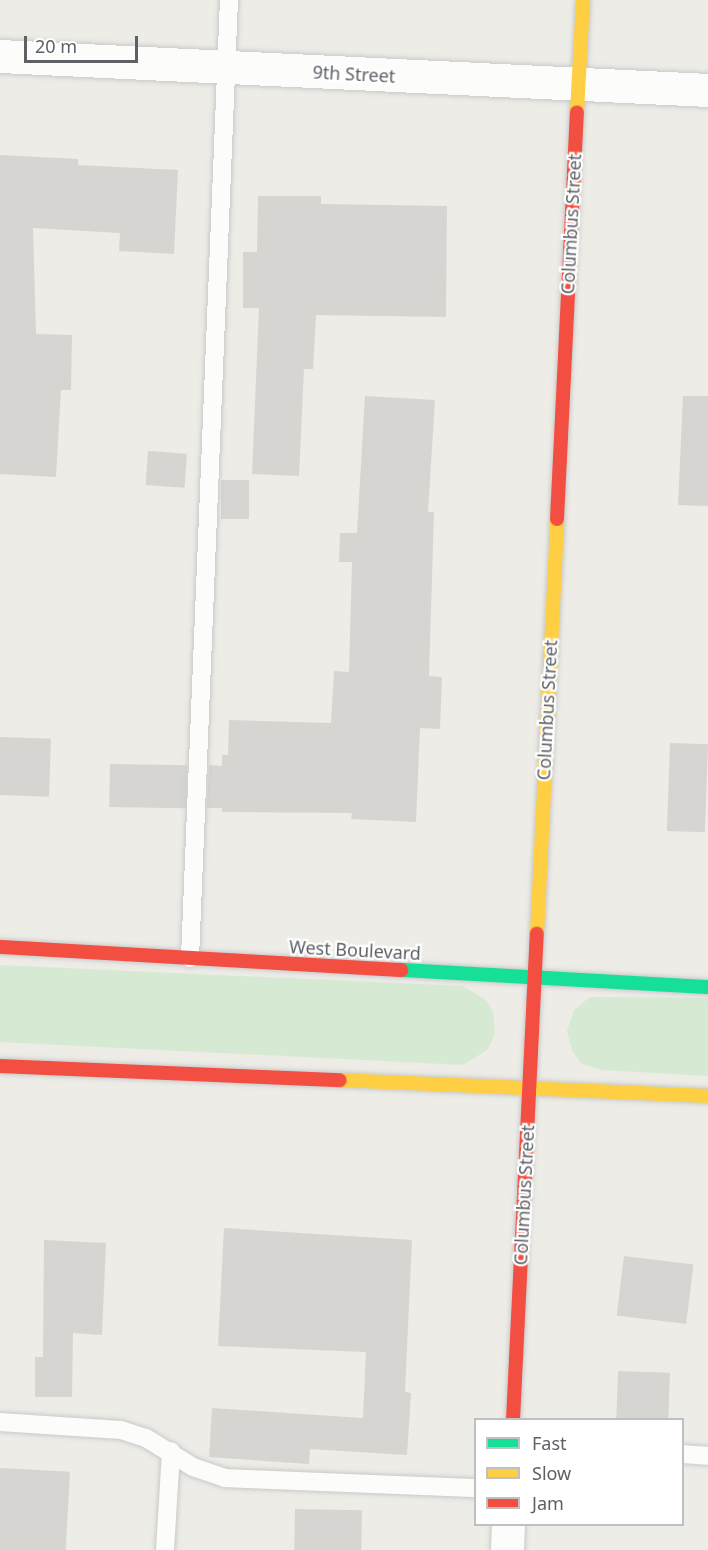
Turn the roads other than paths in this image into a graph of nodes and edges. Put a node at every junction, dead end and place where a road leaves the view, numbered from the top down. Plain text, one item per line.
1 (229, 0) edge
2 (583, 0) edge
3 (0, 56) edge
4 (226, 67) junction
5 (580, 85) junction
6 (708, 90) edge
7 (0, 947) edge
8 (190, 958) junction
9 (532, 979) junction
10 (708, 987) edge
11 (0, 1066) edge
12 (529, 1088) junction
13 (708, 1096) edge
14 (513, 1418) edge
15 (0, 1422) edge
16 (171, 1451) junction
17 (684, 1454) edge
18 (708, 1455) edge
19 (474, 1488) edge
20 (508, 1526) edge
21 (165, 1550) edge
22 (507, 1550) edge

1 - 4 lane
2 - 5 street, Columbus Street
3 - 4 street, 9th Street
4 - 5 street, 9th Street
4 - 8 lane
5 - 6 street, 9th Street
5 - 9 street, Columbus Street
7 - 8 street, West Boulevard
8 - 9 street, West Boulevard
9 - 10 street, West Boulevard
9 - 12 street, Columbus Street
11 - 12 street
12 - 13 street
12 - 14 street, Columbus Street
15 - 16 lane
16 - 19 lane
16 - 21 lane
17 - 18 lane
20 - 22 street

